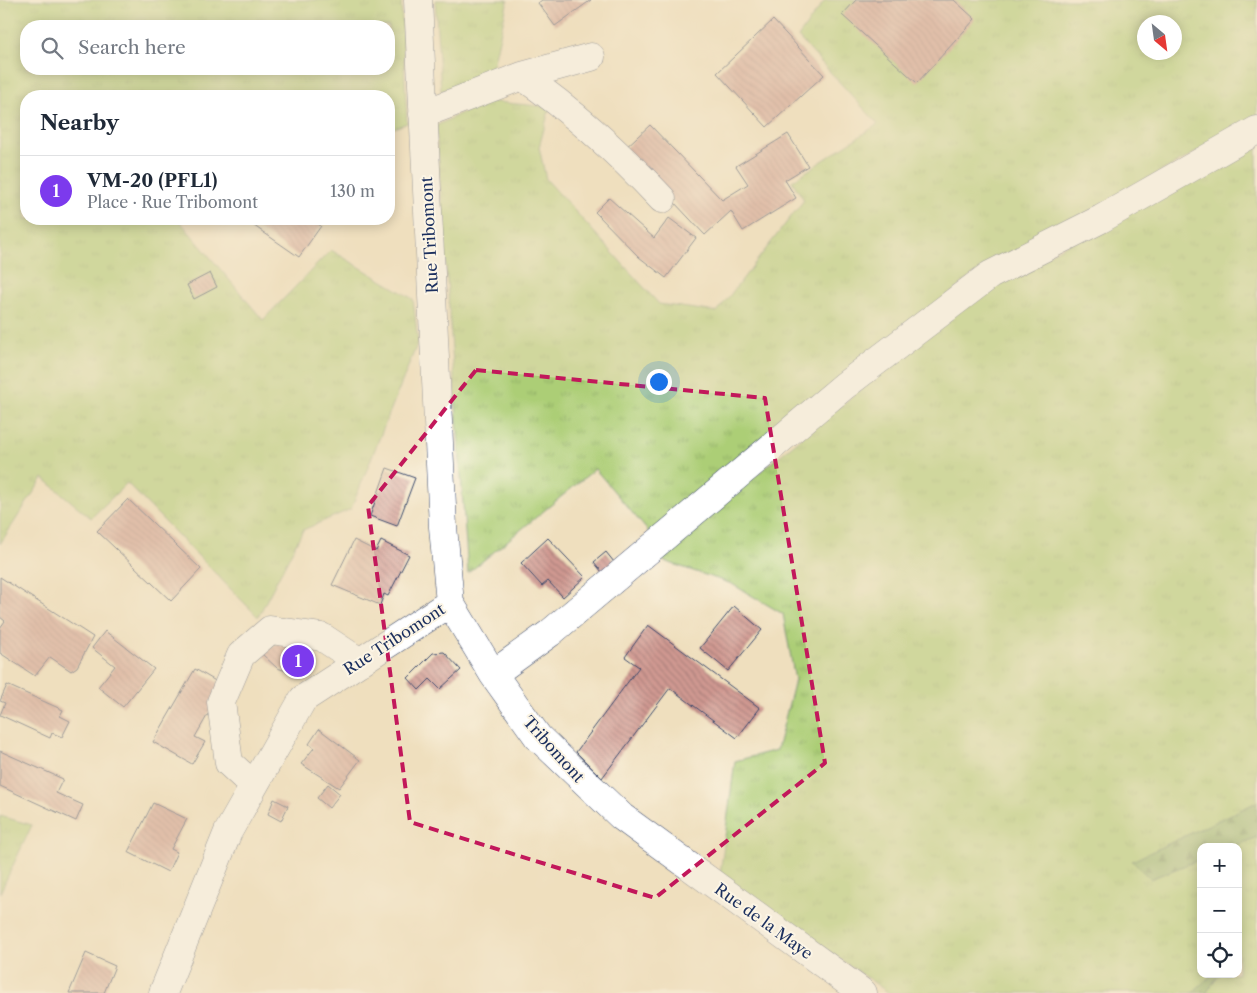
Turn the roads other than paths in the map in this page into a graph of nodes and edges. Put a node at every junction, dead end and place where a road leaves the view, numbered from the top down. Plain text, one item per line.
1 (418, 0) edge
2 (591, 57) dead end
3 (522, 76) junction
4 (423, 114) junction
5 (1257, 130) edge
6 (662, 198) dead end
7 (450, 603) junction
8 (360, 662) junction
9 (493, 674) junction
10 (254, 786) junction
11 (664, 849) joint
12 (163, 993) edge
13 (863, 993) edge

1 - 4 street, Rue Tribomont
2 - 3 street
3 - 4 street
3 - 6 street
4 - 7 street, Rue Tribomont
5 - 9 street
7 - 8 street, Rue Tribomont
7 - 9 street, Tribomont
8 - 10 street, Rue Tribomont
8 - 10 street
9 - 11 street, Tribomont
10 - 12 street, Rue Tribomont
11 - 13 street, Rue de la Maye

